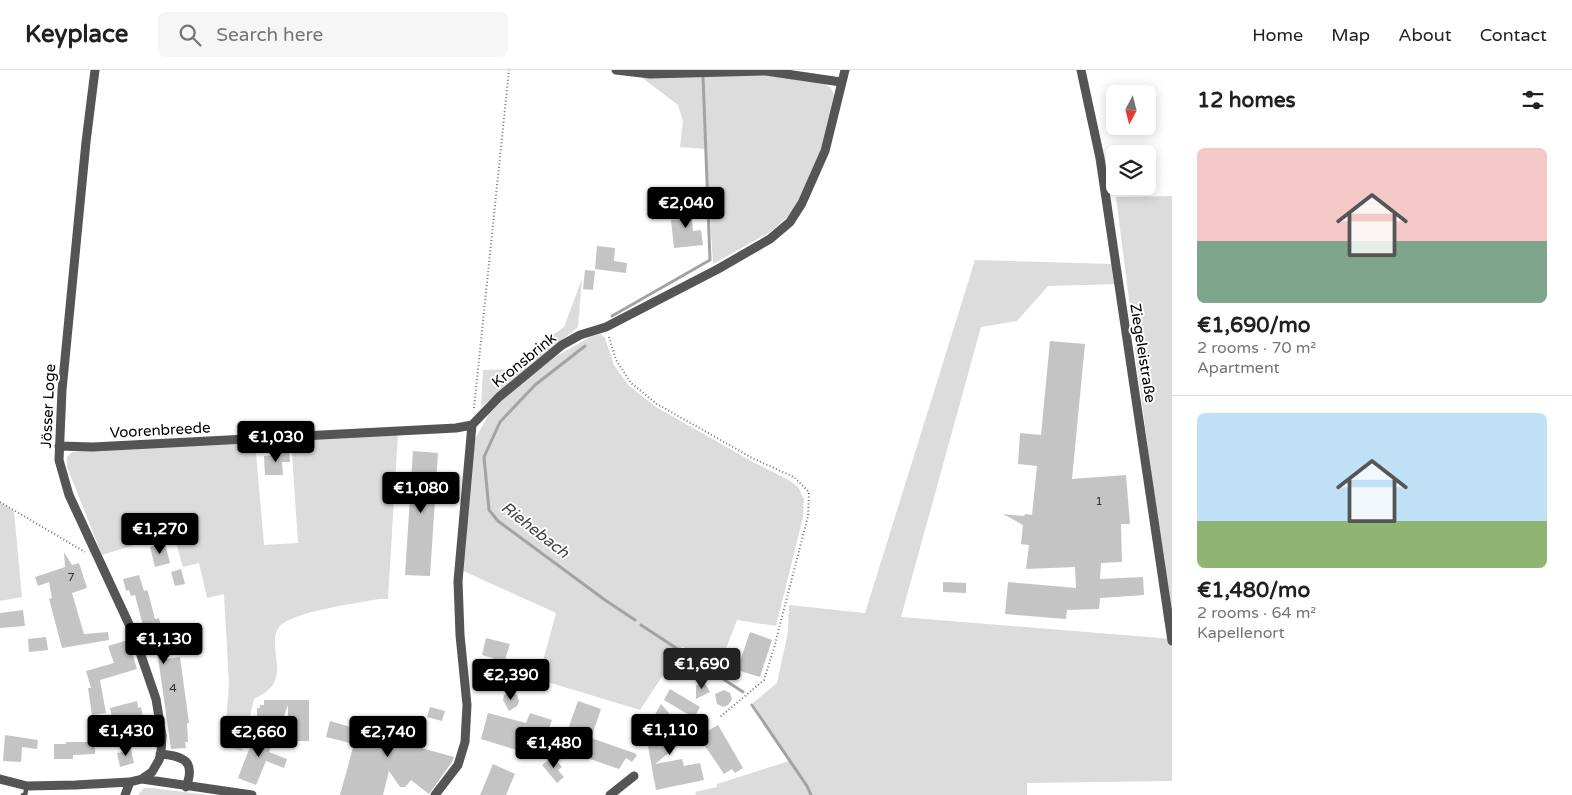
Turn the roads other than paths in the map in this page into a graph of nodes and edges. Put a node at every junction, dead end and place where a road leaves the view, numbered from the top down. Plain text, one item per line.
1 (95, 70) edge
2 (616, 70) edge
3 (844, 70) edge
4 (1081, 70) edge
5 (841, 82) junction
6 (472, 425) junction
7 (59, 446) junction
8 (1172, 641) edge
9 (160, 754) junction
10 (634, 776) dead end
11 (0, 779) edge
12 (142, 779) junction
13 (130, 782) junction
14 (186, 787) junction
15 (25, 791) edge
16 (126, 795) edge
17 (252, 795) edge
18 (435, 795) edge
19 (610, 795) edge

1 - 7 street, Jösser Loge
2 - 5 street
3 - 5 street, Kronsbrink
4 - 8 street, Ziegeleistraße
5 - 6 street, Kronsbrink
6 - 7 street, Voorenbreede
6 - 18 street
7 - 9 street, Jösser Loge
9 - 12 street, Jösser Loge
9 - 14 street
10 - 19 street
11 - 15 street
12 - 13 street
12 - 14 street
13 - 15 street
13 - 16 street
14 - 17 street

